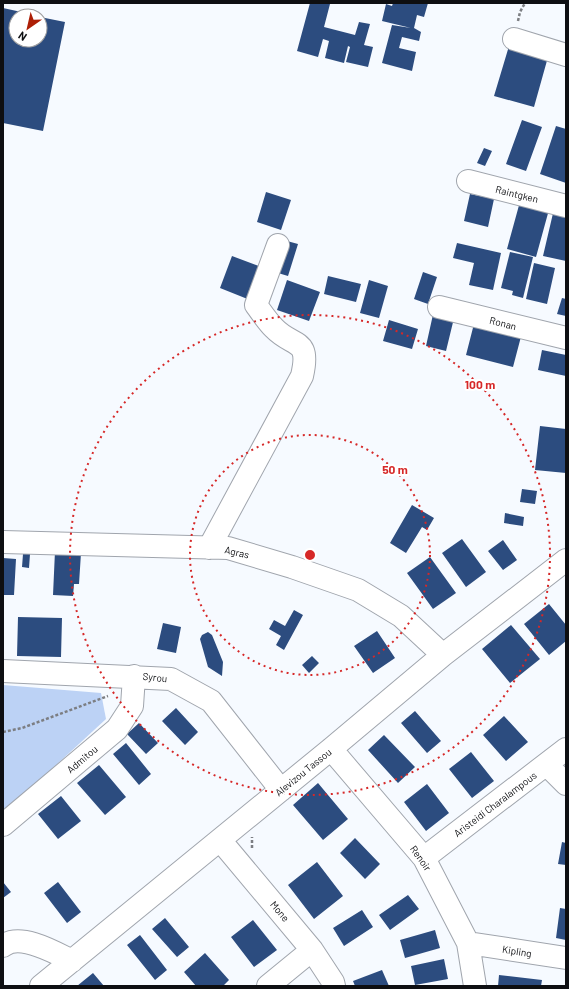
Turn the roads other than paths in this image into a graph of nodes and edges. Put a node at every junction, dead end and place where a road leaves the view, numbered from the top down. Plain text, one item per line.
1 (514, 39) dead end
2 (566, 55) edge
3 (468, 181) dead end
4 (566, 206) edge
5 (278, 245) dead end
6 (439, 307) dead end
7 (566, 338) edge
8 (3, 542) edge
9 (209, 548) junction
10 (566, 560) edge
11 (443, 655) junction
12 (3, 671) edge
13 (134, 681) junction
14 (331, 749) junction
15 (566, 750) edge
16 (547, 765) junction
17 (566, 784) edge
18 (281, 790) junction
19 (3, 825) edge
20 (220, 840) junction
21 (424, 858) junction
22 (468, 943) junction
23 (3, 946) edge
24 (312, 950) junction
25 (566, 958) edge
26 (72, 961) junction
27 (41, 986) edge
28 (268, 986) edge
29 (334, 986) edge
30 (475, 986) edge

1 - 2 street
3 - 4 street, Raintgken
5 - 9 street
6 - 7 street, Ronan
8 - 9 street, Agras
9 - 11 street, Agras
10 - 11 street, Alevizou Tassou
11 - 14 street, Alevizou Tassou
12 - 13 street, Syrou
13 - 18 street, Syrou
13 - 19 street, Admitou
14 - 18 street, Alevizou Tassou
14 - 21 street, Renoir
15 - 16 street, Aristeidi Charalampous
16 - 17 street
16 - 21 street, Aristeidi Charalampous
18 - 20 street, Alevizou Tassou
20 - 24 street, Mone
20 - 26 street, Alevizou Tassou
21 - 22 street, Renoir
22 - 25 street, Kipling
22 - 30 street, Renoir
23 - 26 street
24 - 28 street
24 - 29 street, Mone
26 - 27 street, Alevizou Tassou

